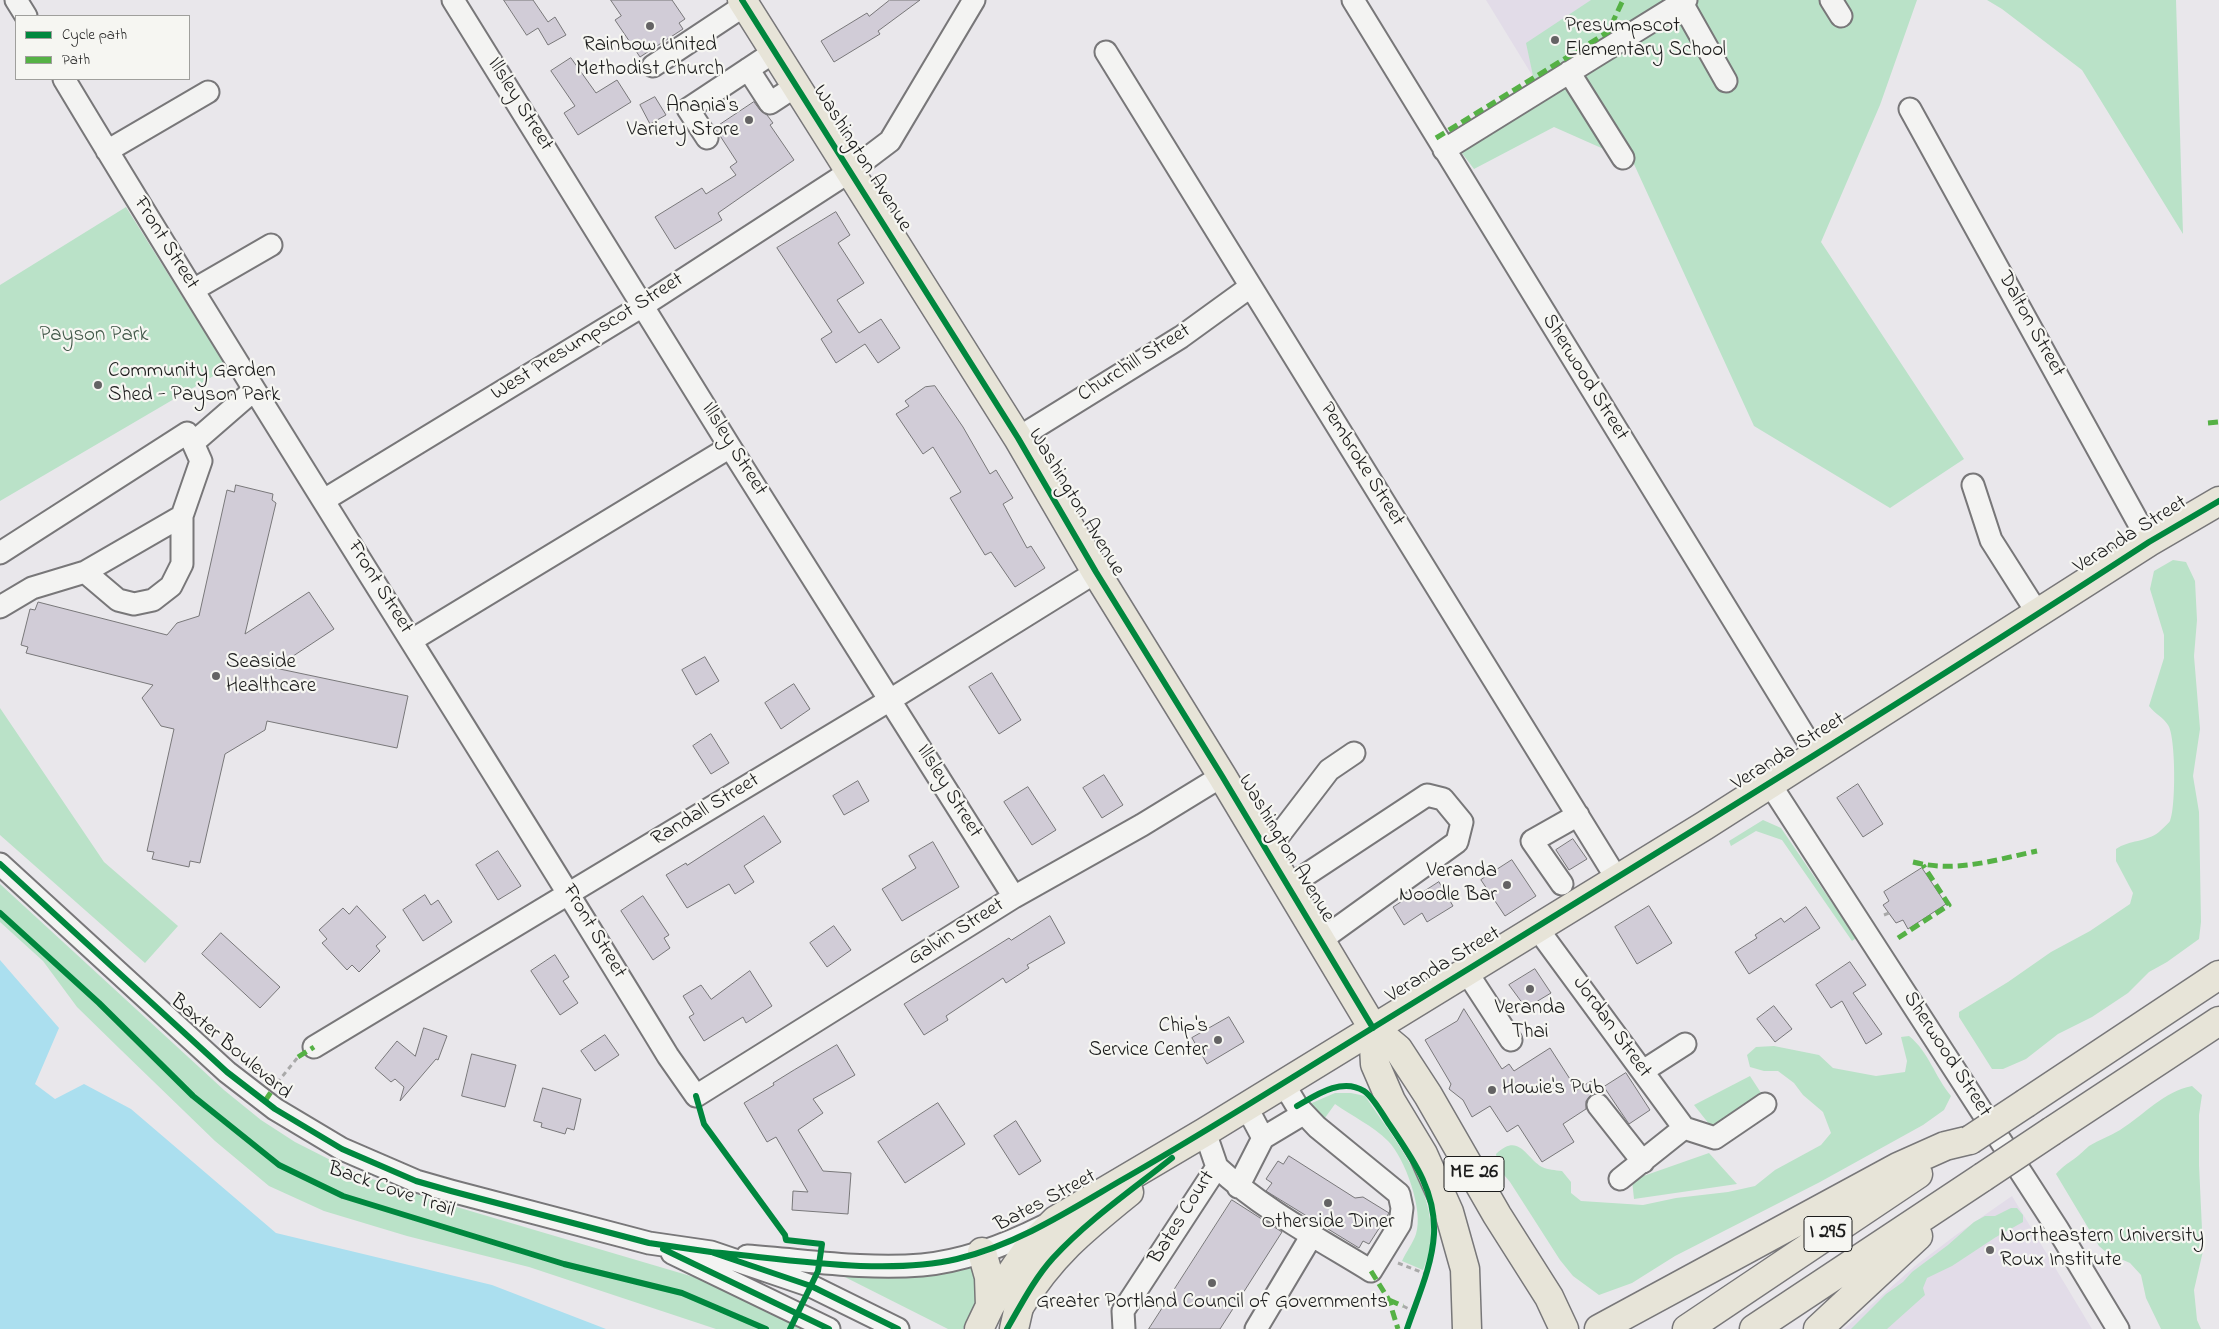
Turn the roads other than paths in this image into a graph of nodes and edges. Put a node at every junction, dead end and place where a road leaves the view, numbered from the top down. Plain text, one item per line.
1 (16, 0) edge
2 (453, 0) edge
3 (974, 0) edge
4 (1353, 0) edge
5 (1684, 1) edge
6 (743, 2) edge
7 (25, 15) edge
8 (774, 52) junction
9 (1106, 52) dead end
10 (653, 66) dead end
11 (748, 69) junction
12 (1569, 72) junction
13 (65, 80) edge
14 (1726, 81) dead end
15 (796, 86) junction
16 (208, 92) dead end
17 (1910, 109) dead end
18 (706, 138) dead end
19 (1444, 150) junction
20 (107, 151) junction
21 (1624, 158) dead end
22 (849, 172) junction
23 (271, 245) dead end
24 (1250, 287) junction
25 (193, 290) junction
26 (644, 305) junction
27 (254, 390) junction
28 (1018, 438) junction
29 (194, 442) junction
30 (730, 446) junction
31 (1973, 485) dead end
32 (324, 500) junction
33 (2219, 501) edge
34 (182, 516) junction
35 (2155, 538) junction
36 (0, 553) edge
37 (85, 572) junction
38 (1096, 572) junction
39 (1, 603) edge
40 (2038, 614) junction
41 (412, 640) junction
42 (890, 700) junction
43 (1354, 753) dead end
44 (1818, 754) junction
45 (1222, 776) junction
46 (1770, 784) junction
47 (1578, 815) junction
48 (1267, 851) junction
49 (0, 864) edge
50 (1617, 879) junction
51 (1562, 884) dead end
52 (1289, 886) junction
53 (569, 894) junction
54 (1014, 898) junction
55 (1537, 928) junction
56 (1320, 940) junction
57 (1466, 971) junction
58 (2219, 975) edge
59 (2219, 1021) edge
60 (1372, 1028) junction
61 (1511, 1040) dead end
62 (1685, 1044) dead end
63 (306, 1052) road end
64 (1642, 1071) junction
65 (1283, 1083) junction
66 (696, 1096) joint
67 (1765, 1104) dead end
68 (1598, 1105) dead end
69 (1246, 1106) junction
70 (1303, 1114) junction
71 (1684, 1128) junction
72 (1205, 1132) junction
73 (1263, 1138) junction
74 (1970, 1140) junction
75 (1643, 1162) junction
76 (1217, 1167) junction
77 (1983, 1176) junction
78 (1620, 1179) dead end
79 (1238, 1187) junction
80 (1056, 1220) junction
81 (1312, 1235) junction
82 (649, 1243) junction
83 (711, 1252) junction
84 (982, 1252) junction
85 (984, 1318) edge
86 (1013, 1322) edge
87 (1606, 1325) edge
88 (829, 1329) edge
89 (898, 1329) edge
90 (1124, 1329) edge
91 (1256, 1329) edge
92 (1467, 1329) edge
93 (1564, 1329) edge
94 (1687, 1329) edge
95 (1754, 1329) edge
96 (1818, 1329) edge
97 (2118, 1329) edge

1 - 7 street
2 - 26 street, Illsley Street
3 - 22 street, West Presumpscot Street
4 - 19 street, Sherwood Street
5 - 12 street
5 - 14 street
6 - 8 main road, Washington Avenue / ME 26
6 - 10 street
8 - 11 street
8 - 15 main road, Washington Avenue / ME 26
9 - 24 street, Pembroke Street
11 - 15 street
11 - 18 street
12 - 19 street
12 - 21 street
13 - 20 street, Front Street
15 - 22 main road, Washington Avenue / ME 26
16 - 20 street
17 - 35 street, Dalton Street
19 - 44 street, Sherwood Street
20 - 25 street, Front Street
22 - 26 street, West Presumpscot Street
22 - 28 main road, Washington Avenue / ME 26
23 - 25 street
24 - 28 street, Churchill Street
24 - 47 street, Pembroke Street
25 - 27 street, Front Street
26 - 30 street, Illsley Street
26 - 32 street, West Presumpscot Street
27 - 29 street
27 - 32 street, Front Street
28 - 38 main road, Washington Avenue / ME 26
29 - 34 street
29 - 36 street
30 - 41 street
30 - 42 street, Illsley Street
31 - 40 street
32 - 41 street, Front Street
33 - 35 main road, Veranda Street
34 - 37 street
34 - 37 street
35 - 40 main road, Veranda Street
37 - 39 street
38 - 42 street, Randall Street
38 - 45 main road, Washington Avenue / ME 26
40 - 44 main road, Veranda Street
41 - 53 street, Front Street
42 - 53 street, Randall Street
42 - 54 street, Illsley Street
43 - 48 street
44 - 46 main road, Veranda Street
45 - 48 main road, Washington Avenue / ME 26
45 - 54 street, Galvin Street
46 - 50 main road, Veranda Street
46 - 97 street, Sherwood Street
47 - 50 street, Pembroke Street
47 - 51 street
48 - 52 main road, Washington Avenue / ME 26
49 - 82 street, Baxter Boulevard
50 - 55 main road, Veranda Street
52 - 56 main road, Washington Avenue / ME 26
52 - 56 street
53 - 63 street, Randall Street
53 - 66 street, Front Street
54 - 66 street, Galvin Street
55 - 57 main road, Veranda Street
55 - 64 street, Jordan Street
56 - 60 main road, Washington Avenue / ME 26
57 - 60 main road, Veranda Street
57 - 61 street
58 - 74 main road, I 295, bridge
59 - 77 main road, I 295, bridge
60 - 65 main road, Bates Street
60 - 92 main road, ME 26
60 - 93 main road, ME 26
62 - 64 street
64 - 71 street, Jordan Street
65 - 69 main road, Bates Street
65 - 70 street
67 - 71 street
68 - 75 street
69 - 72 main road, Bates Street
69 - 73 street
70 - 73 street
70 - 81 street
71 - 75 street
72 - 76 street, Bates Court
72 - 80 main road, Bates Street
72 - 86 main road, Bates Street
73 - 79 street
74 - 87 main road
74 - 94 main road, I 295
75 - 78 street
76 - 79 street
76 - 90 street, Bates Court
77 - 95 main road, I 295
77 - 96 main road
79 - 81 street
80 - 84 street, Bates Street
80 - 85 main road, Bates Street
81 - 91 street
82 - 83 street, Baxter Boulevard
82 - 88 street, Baxter Boulevard
83 - 84 street, Bates Street
83 - 89 street, Baxter Boulevard
84 - 85 main road

